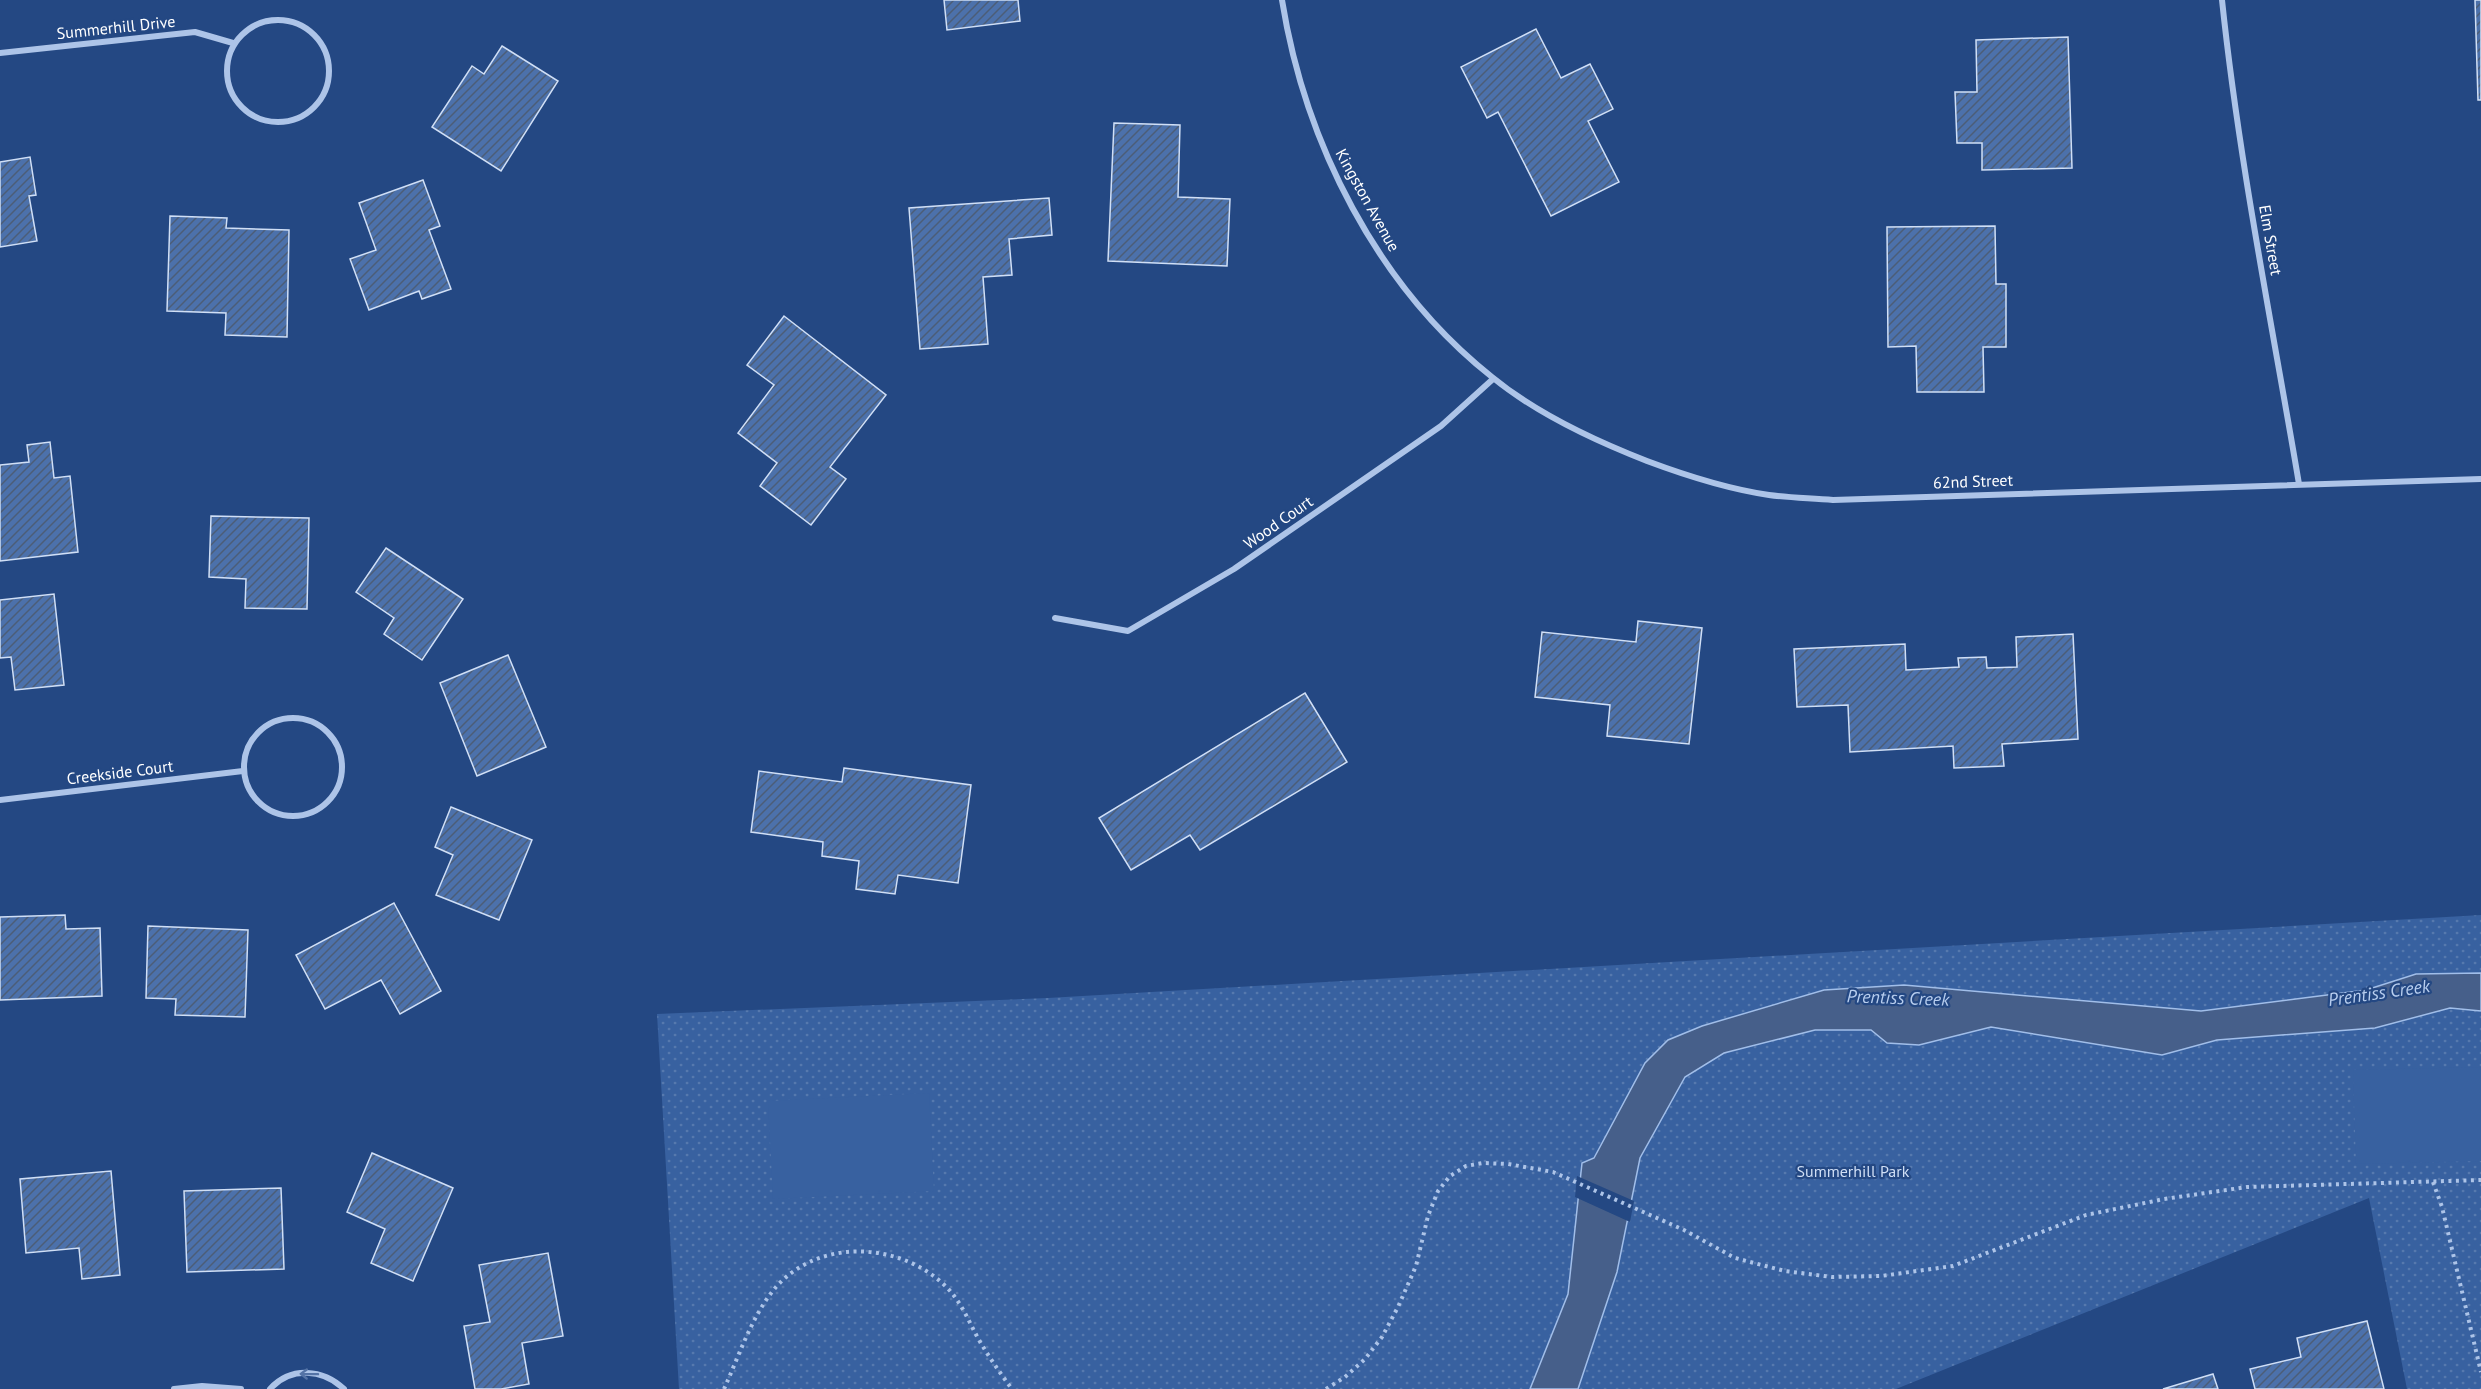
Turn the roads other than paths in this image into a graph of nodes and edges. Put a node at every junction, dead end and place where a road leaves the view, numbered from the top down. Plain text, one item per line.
1 (1282, 0) edge
2 (2222, 0) edge
3 (233, 43) junction
4 (0, 53) edge
5 (1493, 378) junction
6 (2481, 479) edge
7 (2299, 484) junction
8 (1055, 618) dead end
9 (243, 771) junction
10 (0, 800) edge
11 (174, 1389) edge
12 (241, 1389) edge
13 (270, 1389) edge
14 (344, 1389) edge

1 - 5 street, Kingston Avenue
2 - 7 street, Elm Street
3 - 3 street
3 - 4 street, Summerhill Drive
5 - 7 street, 62nd Street
5 - 8 street, Wood Court
6 - 7 street, 62nd Street
9 - 9 street
9 - 10 street, Creekside Court
11 - 12 street
14 -> 13 street

